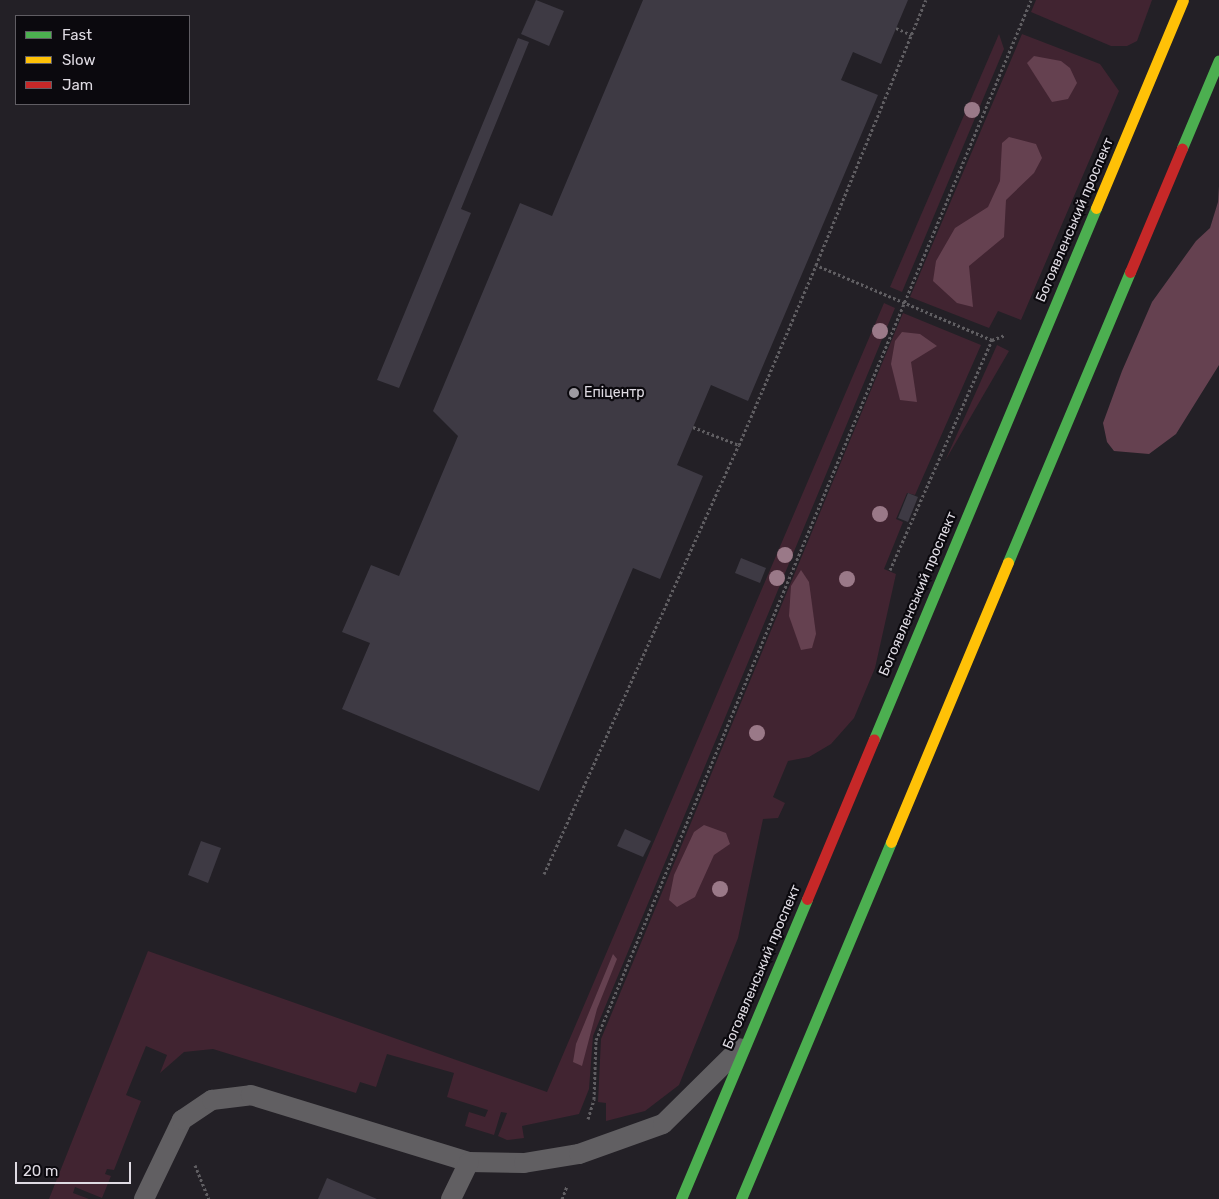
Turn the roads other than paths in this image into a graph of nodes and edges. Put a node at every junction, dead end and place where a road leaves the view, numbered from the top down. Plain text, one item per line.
1 (1183, 0) edge
2 (1219, 60) edge
3 (747, 1042) junction
4 (469, 1162) junction
5 (144, 1199) edge
6 (450, 1199) edge
7 (681, 1199) edge
8 (741, 1199) edge

1 - 3 main road, Богоявленський проспект
2 - 8 main road
3 - 4 lane
3 - 7 main road, Богоявленський проспект
4 - 5 lane
4 - 6 lane

